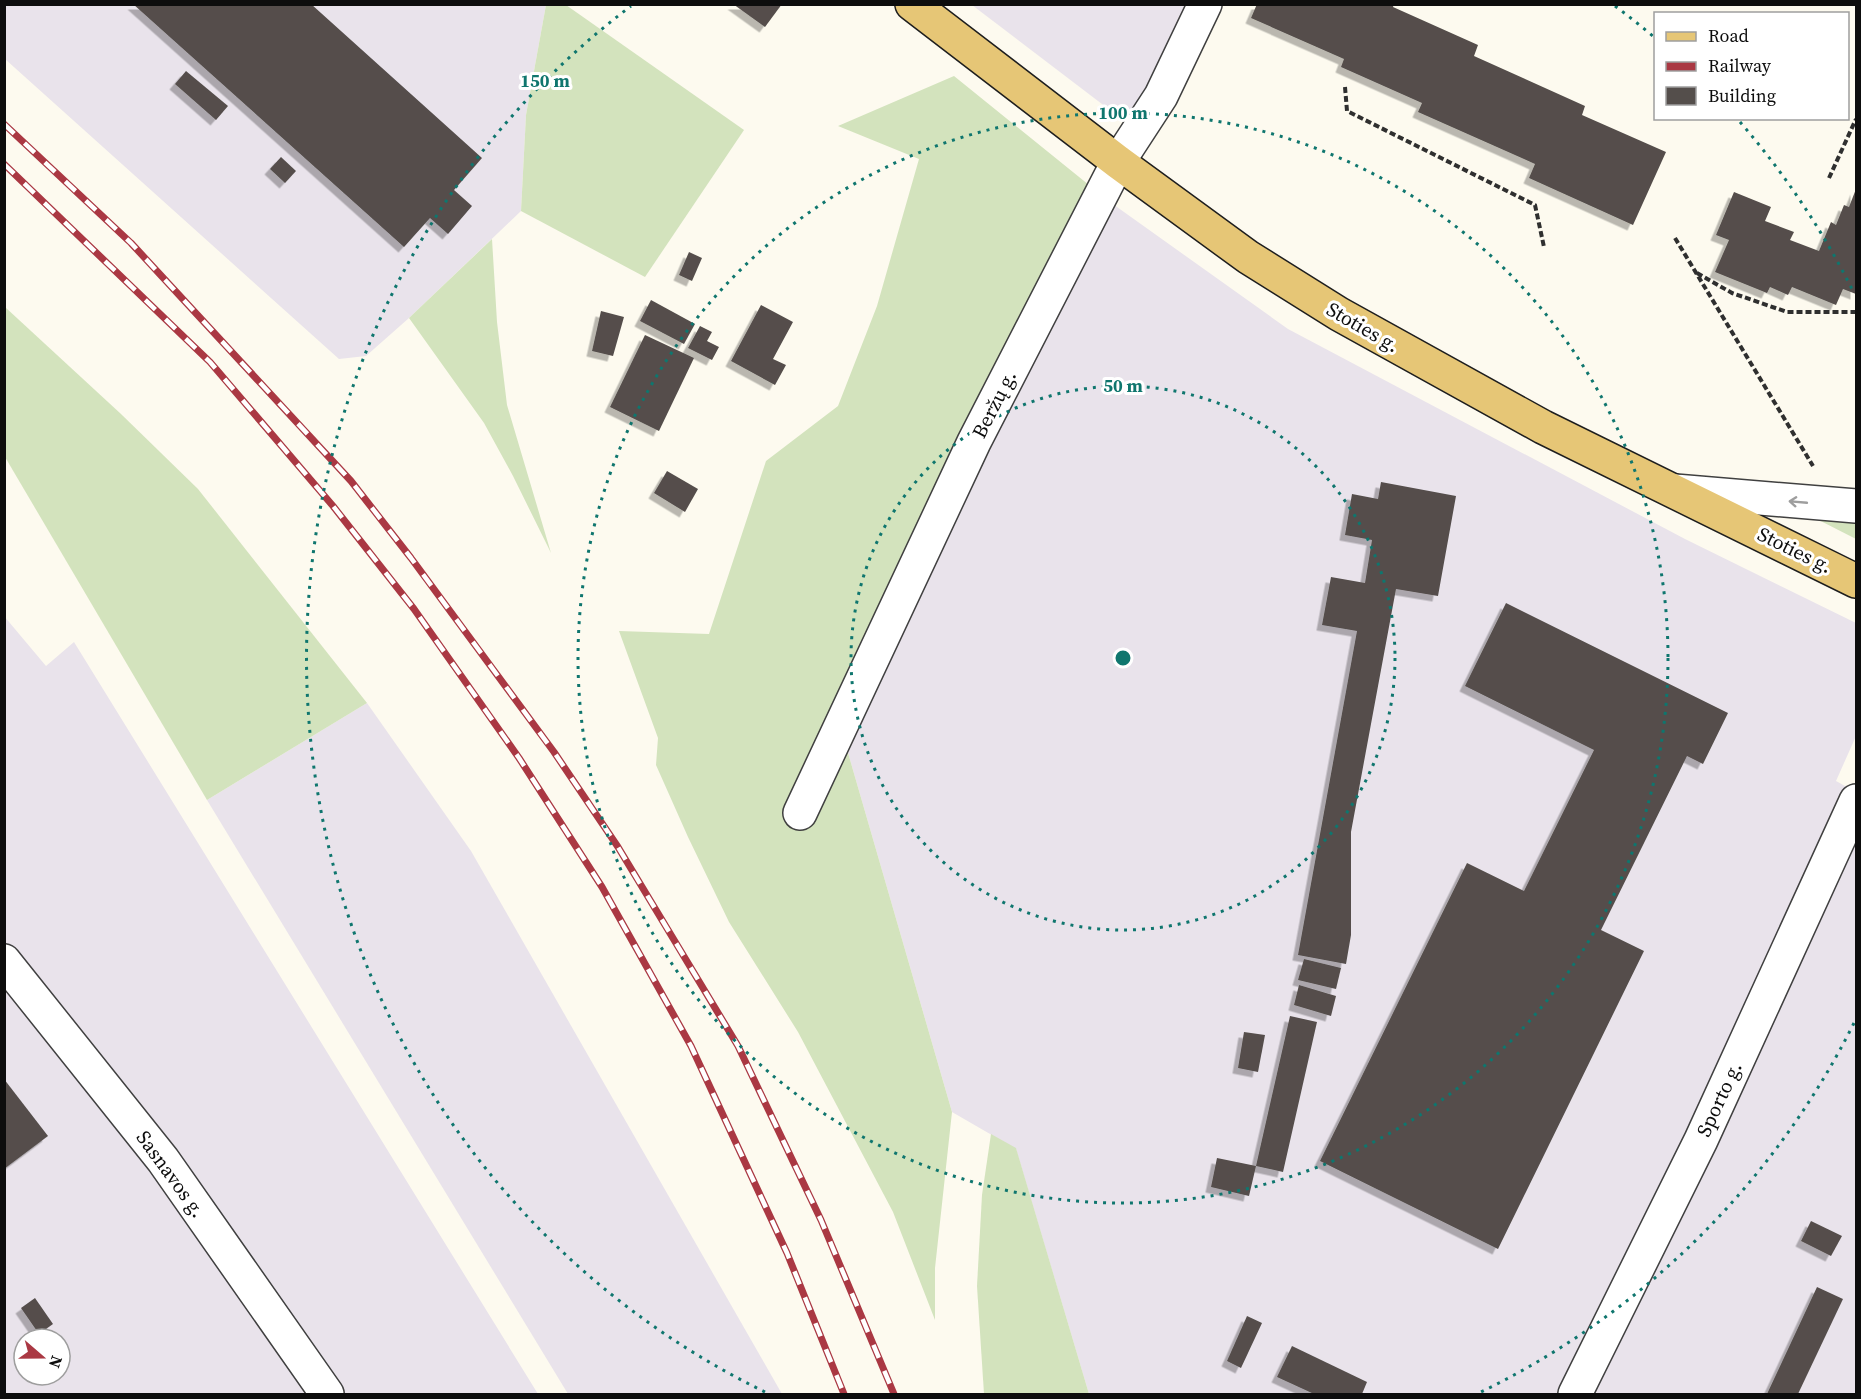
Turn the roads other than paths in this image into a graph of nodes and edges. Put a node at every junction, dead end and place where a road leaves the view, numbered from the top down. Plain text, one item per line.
1 (912, 4) edge
2 (1205, 4) edge
3 (1118, 162) junction
4 (1676, 491) junction
5 (1847, 506) edge
6 (1857, 581) edge
7 (1854, 808) edge
8 (800, 813) dead end
9 (4, 961) edge
10 (327, 1395) edge
11 (1575, 1395) edge

1 - 3 main road, Stoties g.
2 - 3 street, Beržų g.
3 - 4 main road, Stoties g.
3 - 8 street, Beržų g.
5 -> 4 street
4 - 6 main road, Stoties g.
7 - 11 street, Sporto g.
9 - 10 street, Sasnavos g.

